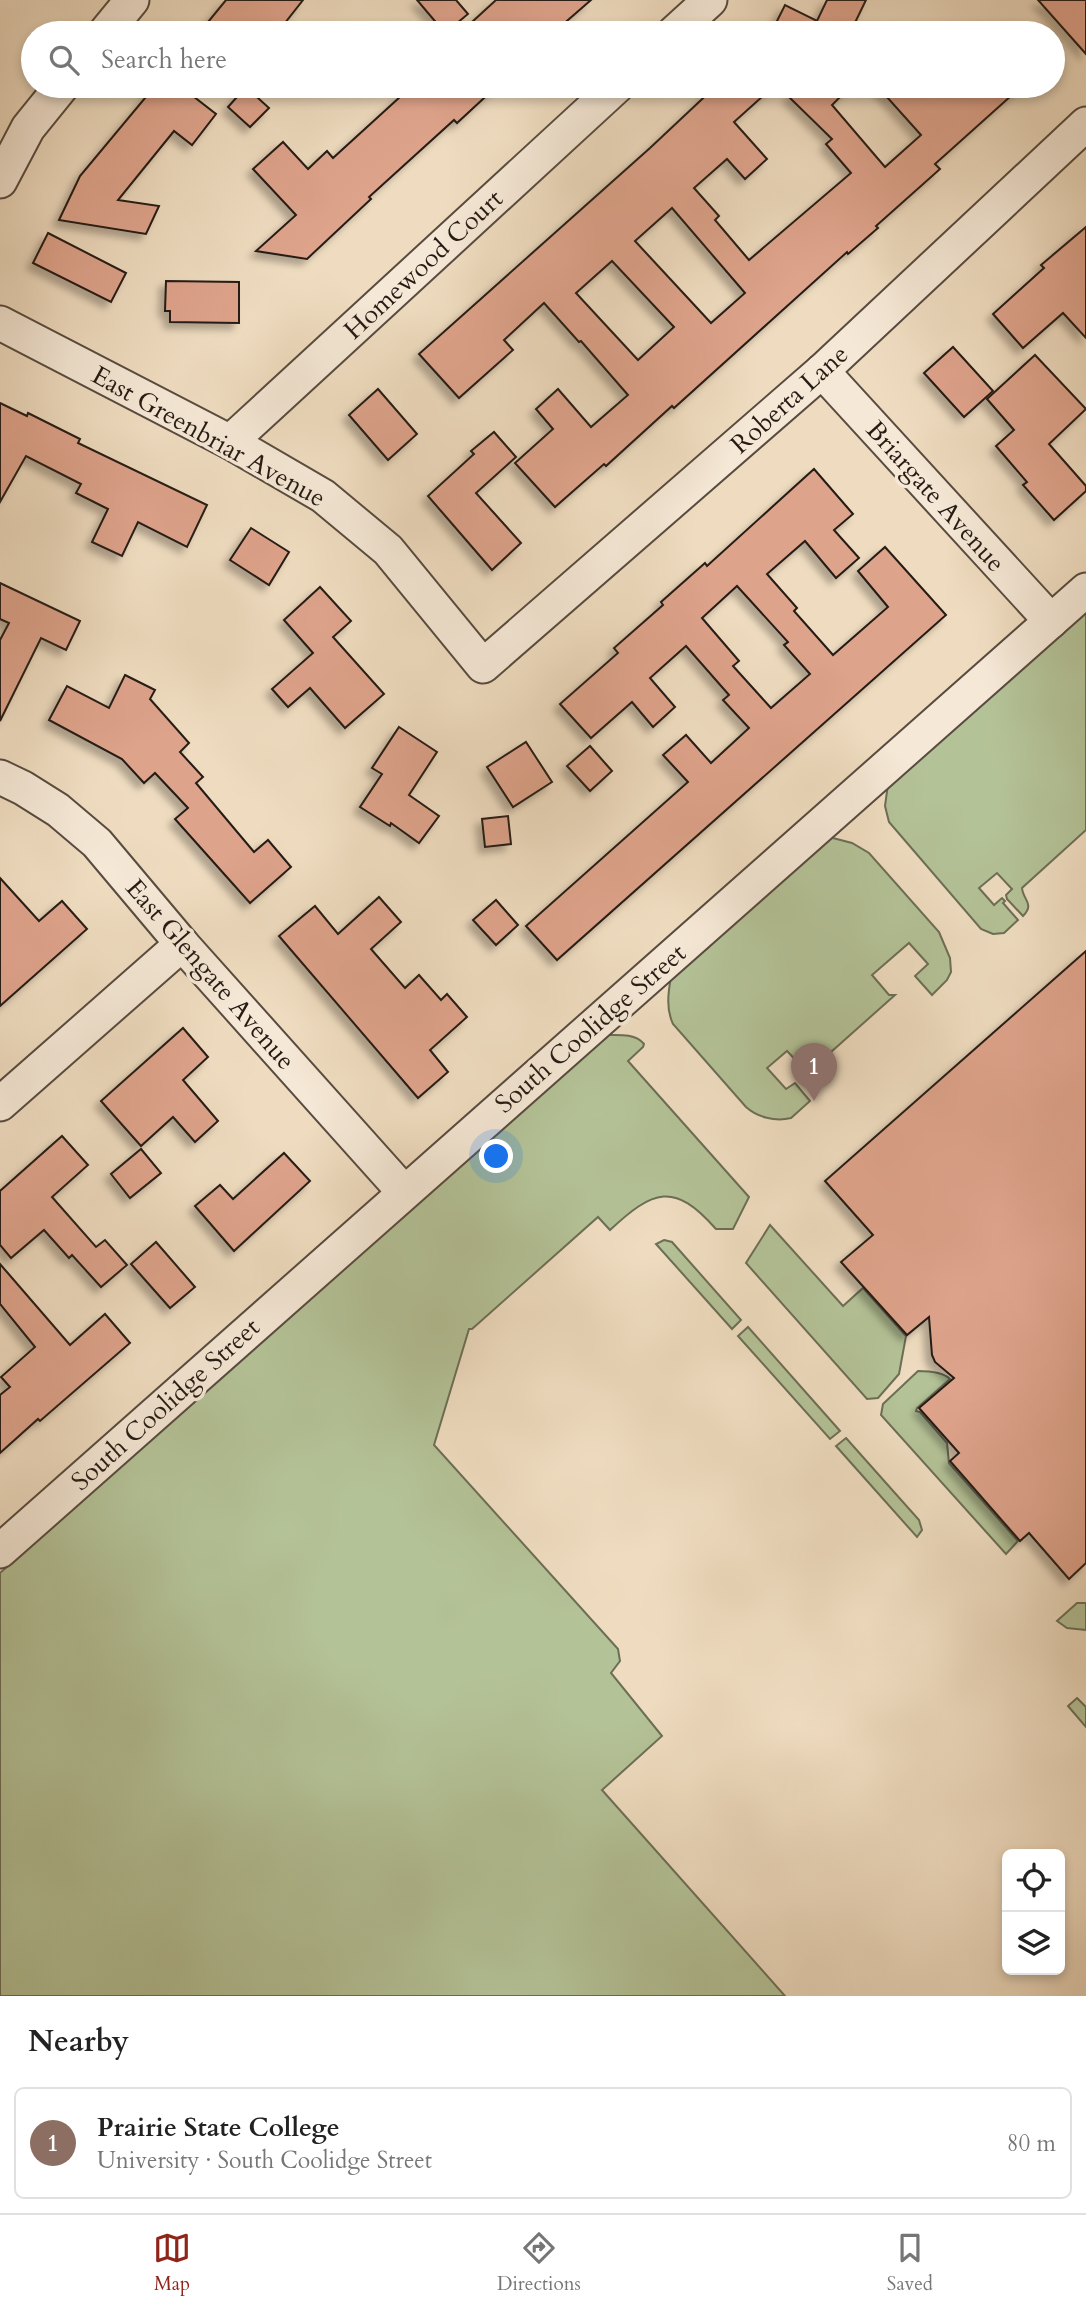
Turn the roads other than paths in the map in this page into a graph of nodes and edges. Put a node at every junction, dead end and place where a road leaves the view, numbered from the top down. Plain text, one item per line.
1 (132, 0) edge
2 (710, 0) edge
3 (115, 21) edge
4 (687, 21) edge
5 (52, 98) edge
6 (604, 98) edge
7 (1086, 124) edge
8 (0, 181) edge
9 (0, 323) edge
10 (822, 371) junction
11 (230, 442) junction
12 (1086, 590) edge
13 (1051, 621) junction
14 (483, 666) joint
15 (0, 777) edge
16 (182, 944) junction
17 (0, 1104) edge
18 (404, 1192) junction
19 (0, 1551) edge

1 - 3 street
2 - 4 street
5 - 8 street
6 - 11 street, Homewood Court
7 - 10 street, Roberta Lane
9 - 11 street, East Greenbriar Avenue
10 - 13 street, Briargate Avenue
10 - 14 street, Roberta Lane
11 - 14 street, East Greenbriar Avenue
12 - 13 street, South Coolidge Street
13 - 18 street, South Coolidge Street
15 - 16 street, East Glengate Avenue
16 - 17 street
16 - 18 street, East Glengate Avenue
18 - 19 street, South Coolidge Street

